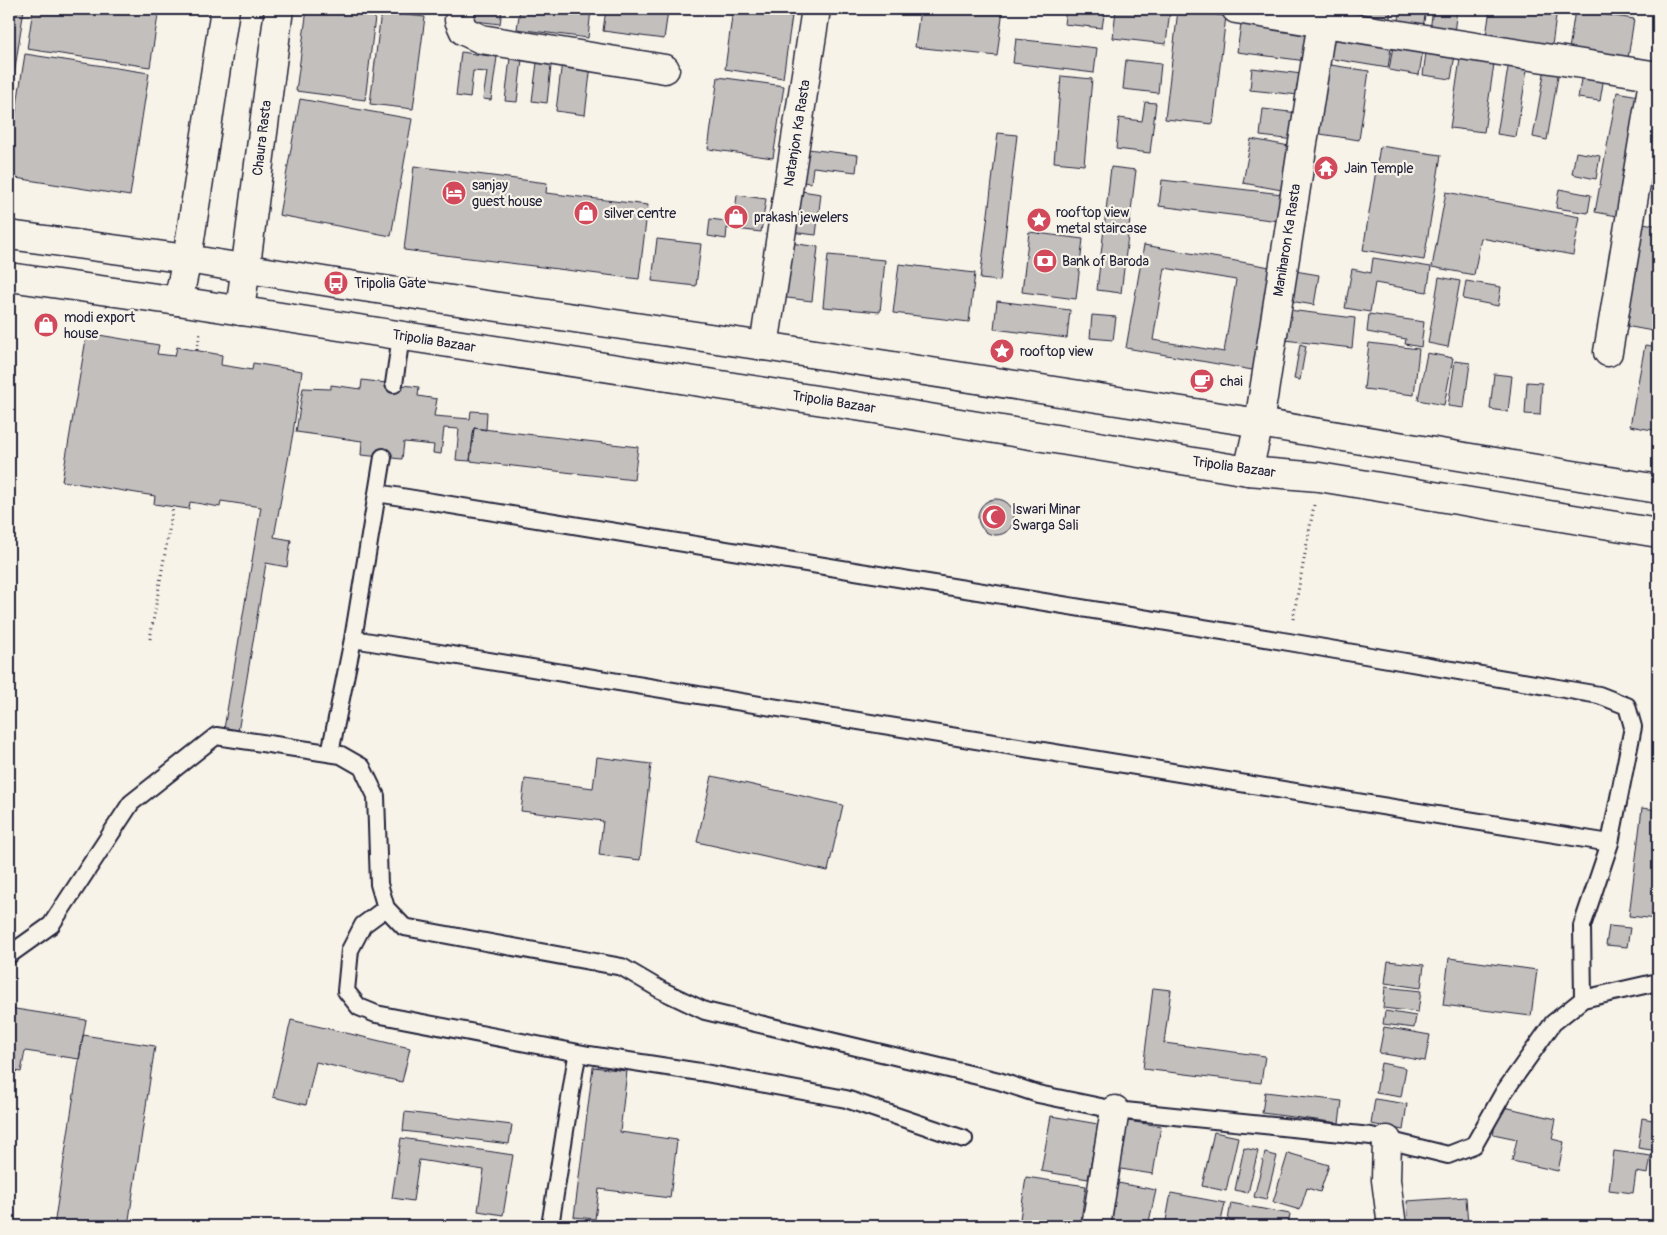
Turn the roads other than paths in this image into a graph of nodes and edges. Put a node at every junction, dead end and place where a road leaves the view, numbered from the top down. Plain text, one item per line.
1 (225, 9) edge
2 (278, 9) edge
3 (461, 9) edge
4 (816, 9) edge
5 (1236, 9) edge
6 (1322, 15) edge
7 (665, 69) dead end
8 (1656, 76) edge
9 (9, 234) edge
10 (187, 259) junction
11 (247, 268) junction
12 (9, 277) edge
13 (178, 301) junction
14 (240, 311) junction
15 (401, 336) junction
16 (764, 346) junction
17 (1608, 352) dead end
18 (394, 384) dead end
19 (1259, 423) junction
20 (383, 457) dead end
21 (1248, 471) junction
22 (1658, 489) edge
23 (378, 493) junction
24 (1658, 533) edge
25 (353, 639) junction
26 (330, 754) junction
27 (1610, 843) junction
28 (386, 908) junction
29 (9, 955) edge
30 (1658, 982) edge
31 (1584, 999) junction
32 (578, 1053) junction
33 (1115, 1110) junction
34 (964, 1140) dead end
35 (1387, 1140) junction
36 (550, 1226) edge
37 (1096, 1226) edge
38 (1392, 1226) edge

1 - 10 main road
2 - 11 main road, Chaura Rasta
3 - 7 main road
4 - 16 main road, Natanjon Ka Rasta
5 - 6 main road
6 - 8 main road
6 - 19 main road, Maniharon Ka Rasta
8 - 17 main road
9 - 10 main road
10 - 11 main road
10 - 13 main road
11 - 14 main road, Chaura Rasta
11 - 16 main road
12 - 13 main road, Tripolia Bazaar
13 - 14 main road, Tripolia Bazaar
14 - 15 main road, Tripolia Bazaar
15 - 18 lane
15 - 21 main road, Tripolia Bazaar
16 - 19 main road
19 - 21 main road, Maniharon Ka Rasta
19 - 22 main road
20 - 23 lane
21 - 24 main road, Tripolia Bazaar
23 - 25 lane
23 - 27 lane
25 - 26 lane
25 - 27 lane
26 - 28 lane
26 - 29 lane
27 - 31 lane
28 - 32 lane
28 - 33 lane
30 - 31 lane
31 - 35 lane
32 - 34 lane
32 - 36 lane
33 - 35 lane
33 - 37 main road
35 - 38 main road

